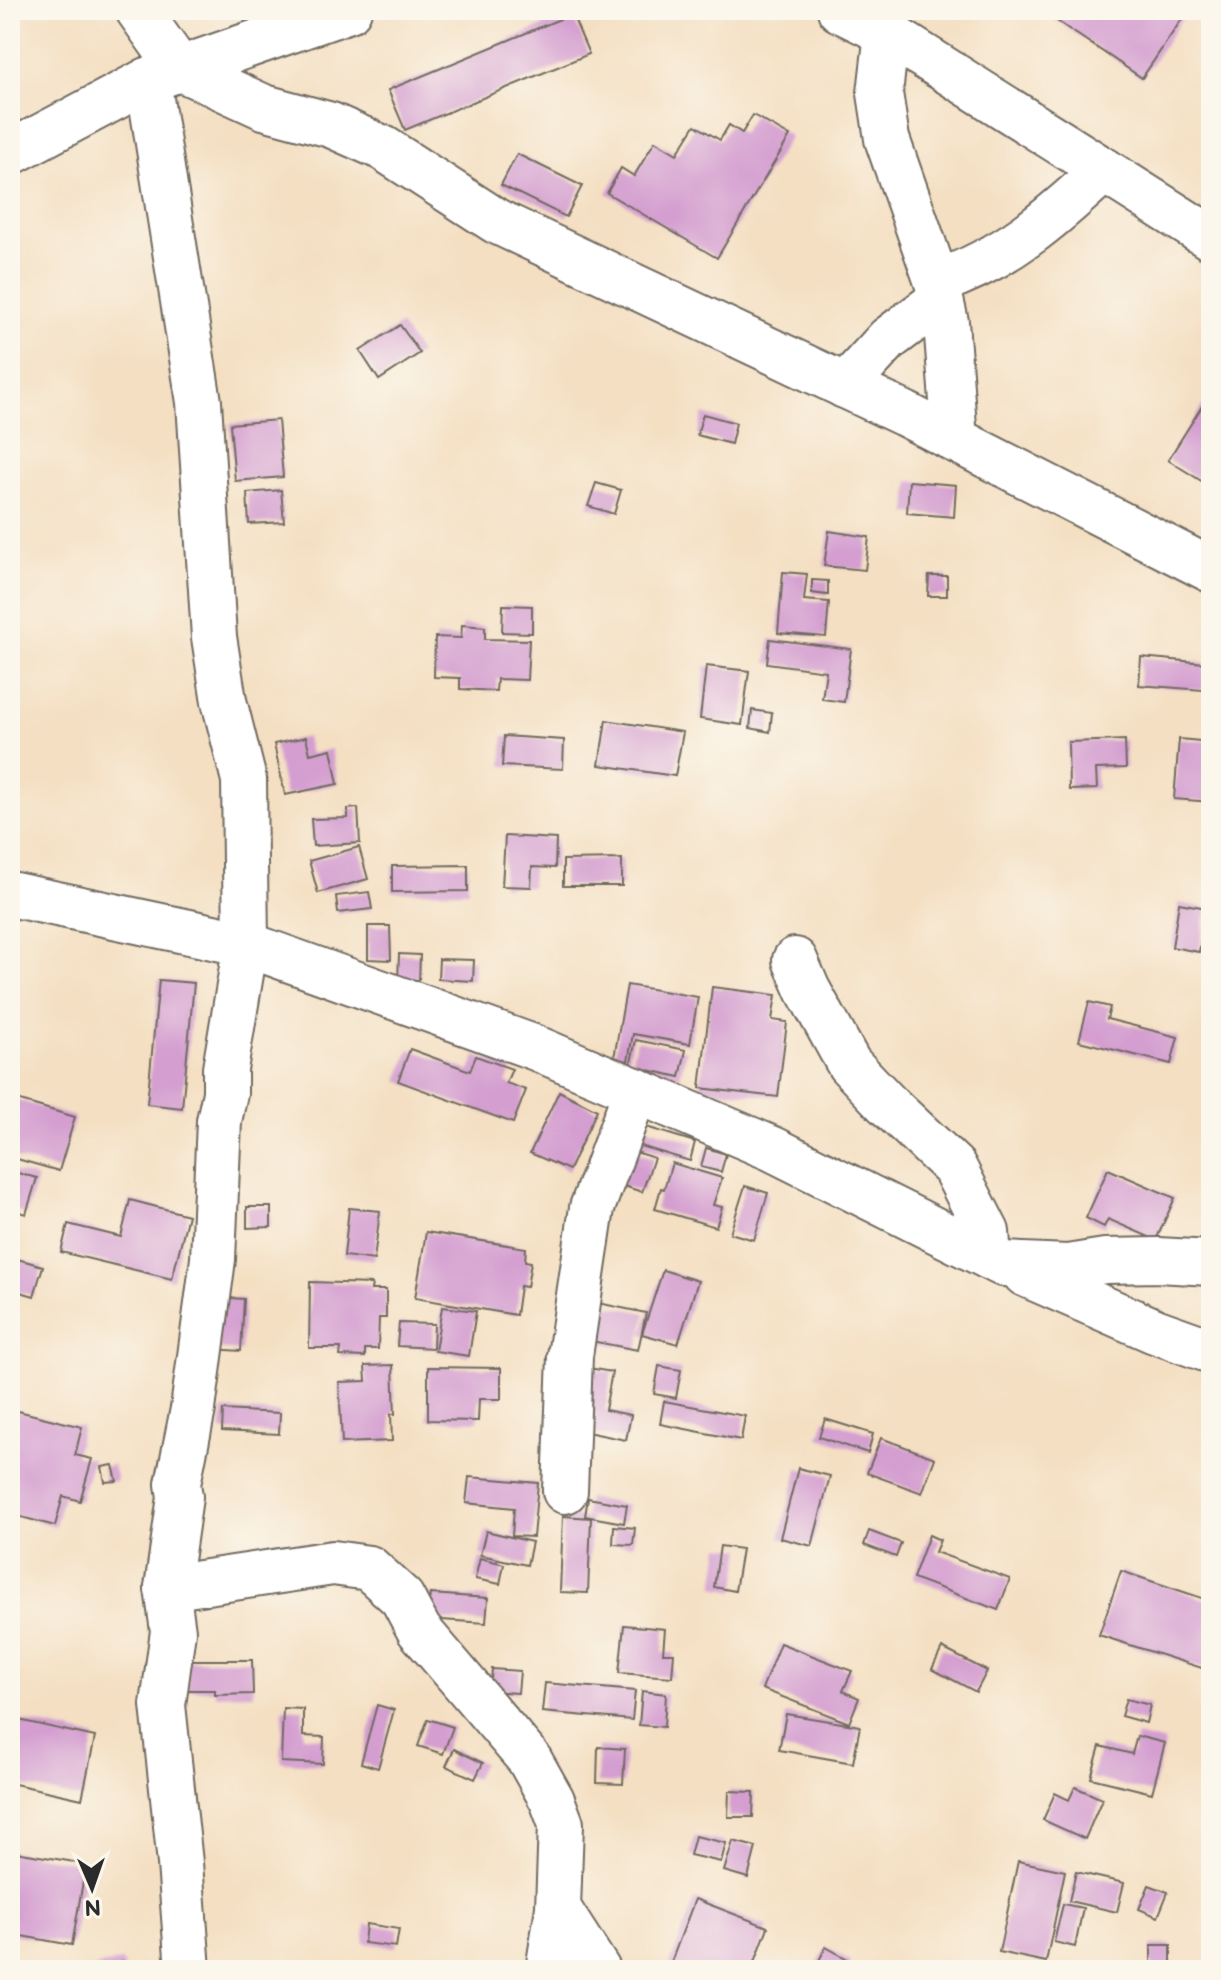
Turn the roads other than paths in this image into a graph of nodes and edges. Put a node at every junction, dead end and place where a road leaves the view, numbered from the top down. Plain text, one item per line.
1 (349, 10) edge
2 (840, 10) edge
3 (148, 17) edge
4 (887, 33) junction
5 (164, 74) junction
6 (10, 153) edge
7 (1104, 170) junction
8 (1211, 238) edge
9 (939, 290) junction
10 (845, 386) junction
11 (955, 440) junction
12 (1211, 570) edge
13 (10, 894) edge
14 (246, 944) junction
15 (795, 960) dead end
16 (636, 1090) junction
17 (996, 1261) junction
18 (1211, 1263) edge
19 (1211, 1351) edge
20 (565, 1491) dead end
21 (167, 1588) junction
22 (558, 1908) junction
23 (188, 1970) edge
24 (548, 1970) edge
25 (598, 1970) edge

1 - 5 street
2 - 4 street
3 - 5 street
4 - 7 street
4 - 9 street
5 - 6 street
5 - 10 street
5 - 14 street
7 - 8 street
7 - 9 street
9 - 10 street
9 - 11 street
10 - 11 street
11 - 12 street
13 - 14 street
14 - 16 street
14 - 21 street
15 - 17 street
16 - 17 street
16 - 20 street
17 - 18 street
17 - 19 street
21 - 22 street
21 - 23 street
22 - 24 street
22 - 25 street

